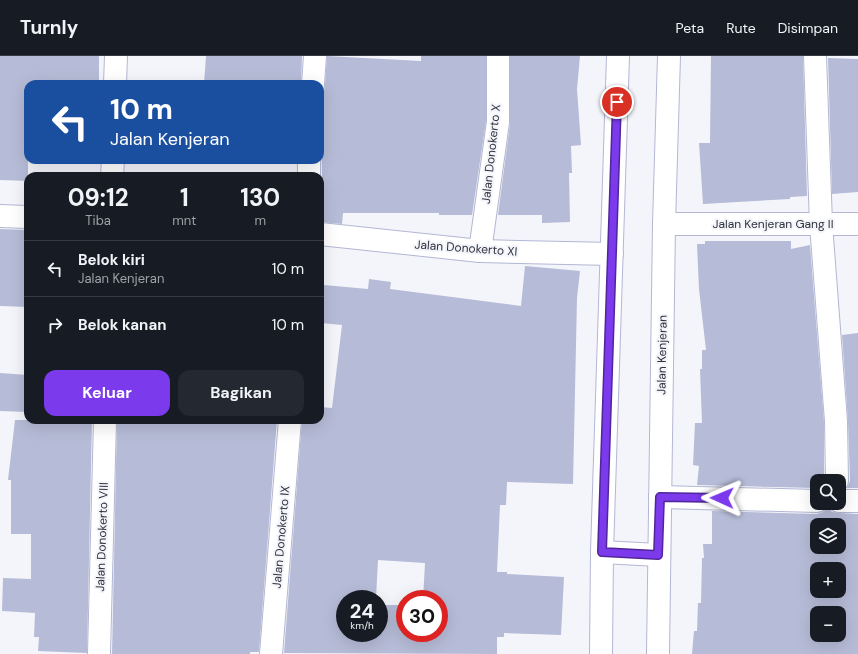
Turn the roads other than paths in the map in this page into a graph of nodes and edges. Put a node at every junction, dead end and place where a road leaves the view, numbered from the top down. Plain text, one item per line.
1 (116, 56) edge
2 (315, 56) edge
3 (498, 56) edge
4 (618, 56) edge
5 (669, 56) edge
6 (815, 56) edge
7 (115, 80) edge
8 (313, 80) edge
9 (0, 216) edge
10 (24, 218) edge
11 (664, 224) junction
12 (821, 224) junction
13 (858, 224) edge
14 (324, 234) edge
15 (480, 251) junction
16 (612, 254) junction
17 (105, 424) edge
18 (290, 424) edge
19 (836, 474) edge
20 (660, 497) junction
21 (810, 501) edge
22 (846, 501) edge
23 (858, 501) edge
24 (602, 552) junction
25 (658, 555) junction
26 (99, 654) edge
27 (271, 654) edge
28 (601, 654) edge
29 (658, 654) edge

1 - 7 main road
2 - 8 main road
3 - 15 main road, Jalan Donokerto X
4 - 16 main road
5 - 11 main road, Jalan Kenjeran
6 - 12 main road
9 - 10 main road
11 - 12 main road, Jalan Kenjeran Gang II
11 - 20 main road, Jalan Kenjeran
12 - 13 main road, Jalan Kenjeran Gang II
12 - 19 main road
14 - 15 main road, Jalan Donokerto XI
15 - 16 main road, Jalan Donokerto XI
16 - 24 main road
17 - 26 main road, Jalan Donokerto VIII
18 - 27 main road, Jalan Donokerto IX
20 - 21 main road
20 - 25 main road, Jalan Kenjeran
22 - 23 main road
24 - 25 main road
24 - 28 main road
25 - 29 main road, Jalan Kenjeran

